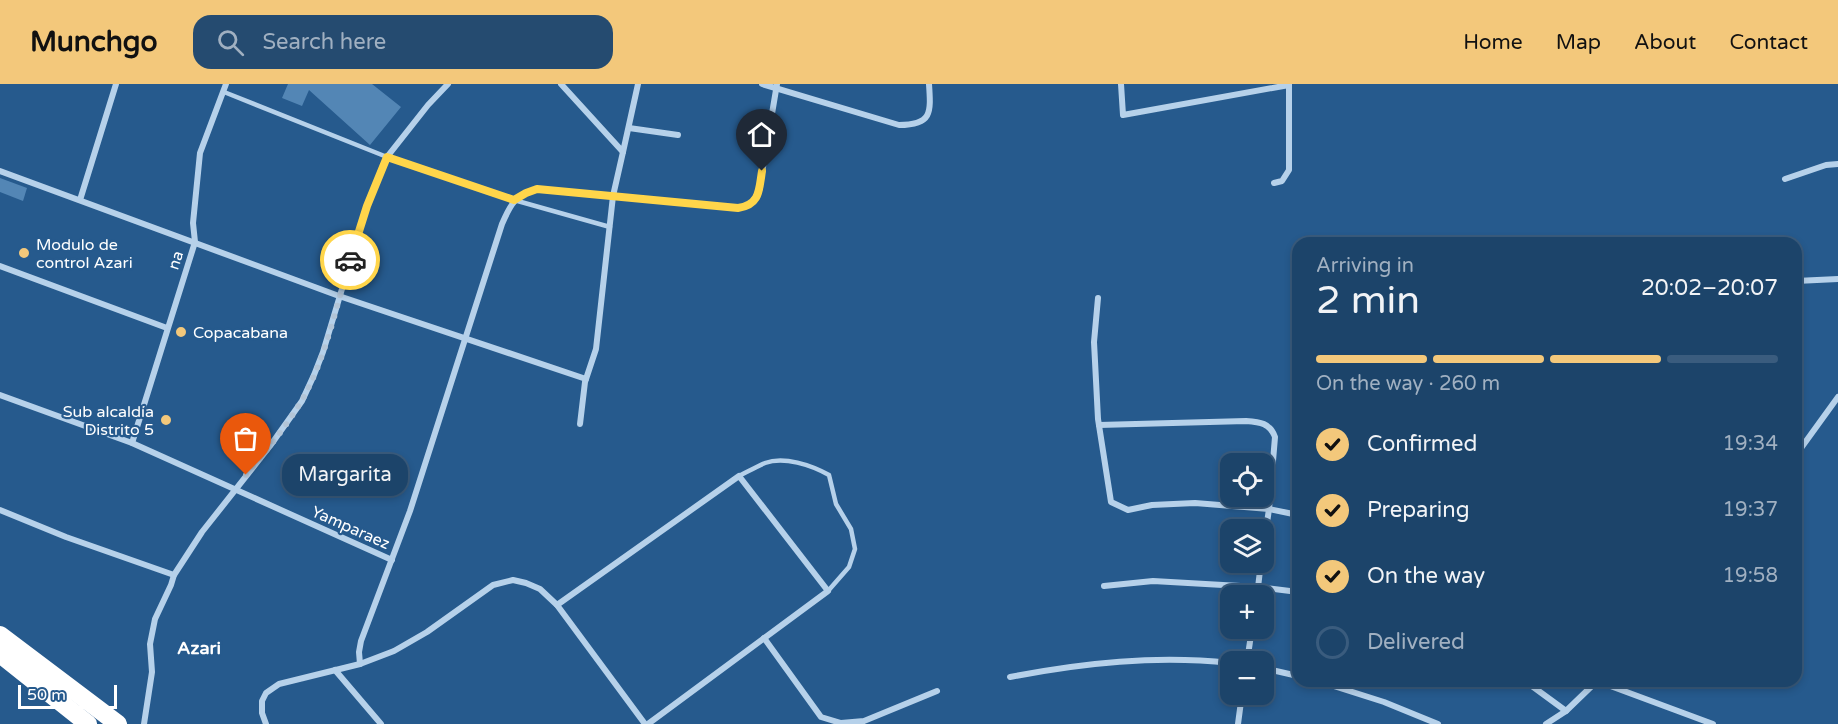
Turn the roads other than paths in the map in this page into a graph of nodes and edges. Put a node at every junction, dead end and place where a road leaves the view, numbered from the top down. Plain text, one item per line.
1 (116, 84) edge
2 (226, 84) edge
3 (448, 84) edge
4 (561, 84) edge
5 (638, 84) edge
6 (762, 84) edge
7 (929, 84) edge
8 (1121, 84) edge
9 (1289, 84) edge
10 (776, 86) edge
11 (224, 92) junction
12 (629, 128) junction
13 (678, 135) dead end
14 (623, 152) junction
15 (387, 157) junction
16 (1838, 164) edge
17 (0, 171) edge
18 (1785, 179) dead end
19 (1274, 183) dead end
20 (614, 196) junction
21 (80, 200) junction
22 (514, 200) junction
23 (610, 227) junction
24 (195, 242) junction
25 (0, 266) edge
26 (1838, 279) edge
27 (1802, 281) edge
28 (339, 296) junction
29 (1098, 298) dead end
30 (167, 328) junction
31 (466, 340) junction
32 (586, 379) junction
33 (0, 395) edge
34 (1838, 397) edge
35 (580, 424) dead end
36 (1099, 425) junction
37 (132, 443) junction
38 (1802, 447) edge
39 (739, 476) junction
40 (234, 489) junction
41 (1269, 509) junction
42 (0, 510) edge
43 (1292, 514) edge
44 (1268, 519) edge
45 (392, 560) junction
46 (174, 575) junction
47 (1223, 585) edge
48 (1104, 586) dead end
49 (1274, 589) edge
50 (828, 591) junction
51 (1292, 591) edge
52 (557, 605) junction
53 (764, 638) junction
54 (2, 645) edge
55 (1220, 662) edge
56 (360, 663) junction
57 (335, 670) junction
58 (1274, 671) edge
59 (1292, 675) edge
60 (1010, 677) dead end
61 (1337, 687) edge
62 (1534, 687) edge
63 (1591, 687) edge
64 (1613, 687) edge
65 (938, 691) dead end
66 (1241, 705) edge
67 (1566, 711) junction
68 (88, 724) edge
69 (118, 724) edge
70 (144, 724) edge
71 (266, 724) edge
72 (381, 724) edge
73 (646, 724) edge
74 (1238, 724) edge
75 (1438, 724) edge
76 (1546, 724) edge
77 (1713, 724) edge

1 - 21 street
2 - 11 street, na
3 - 15 street
4 - 14 street
5 - 12 street
6 - 10 street
7 - 10 street
8 - 9 street
9 - 19 street
10 - 20 street
11 - 15 lane
11 - 24 street, na
12 - 13 street
12 - 14 street
14 - 20 street
15 - 22 lane
15 - 28 street
16 - 18 street
17 - 21 street
20 - 22 street
20 - 23 street
21 - 24 street
22 - 23 lane
22 - 31 street
23 - 32 street
24 - 28 street
24 - 30 street, na
25 - 30 street
26 - 27 street
28 - 31 street
28 - 40 street
29 - 36 street
30 - 37 street, na
31 - 32 street
31 - 45 street
32 - 35 street
33 - 37 street, Yamparaez
34 - 38 street
36 - 41 street
36 - 41 street
37 - 40 street, Yamparaez
39 - 50 street
39 - 50 lane
39 - 52 street
40 - 45 street, Yamparaez
40 - 46 street
41 - 43 street
41 - 44 street
42 - 46 street
45 - 56 street
46 - 70 street
47 - 48 street
49 - 51 street
50 - 53 street
52 - 56 street
52 - 73 street
53 - 65 street
53 - 73 street
54 - 68 highway
54 - 69 highway
55 - 60 street
56 - 57 street
57 - 71 street
57 - 72 street
58 - 59 street
61 - 75 street
62 - 67 street
63 - 67 street
64 - 77 street
66 - 74 street
67 - 76 street

